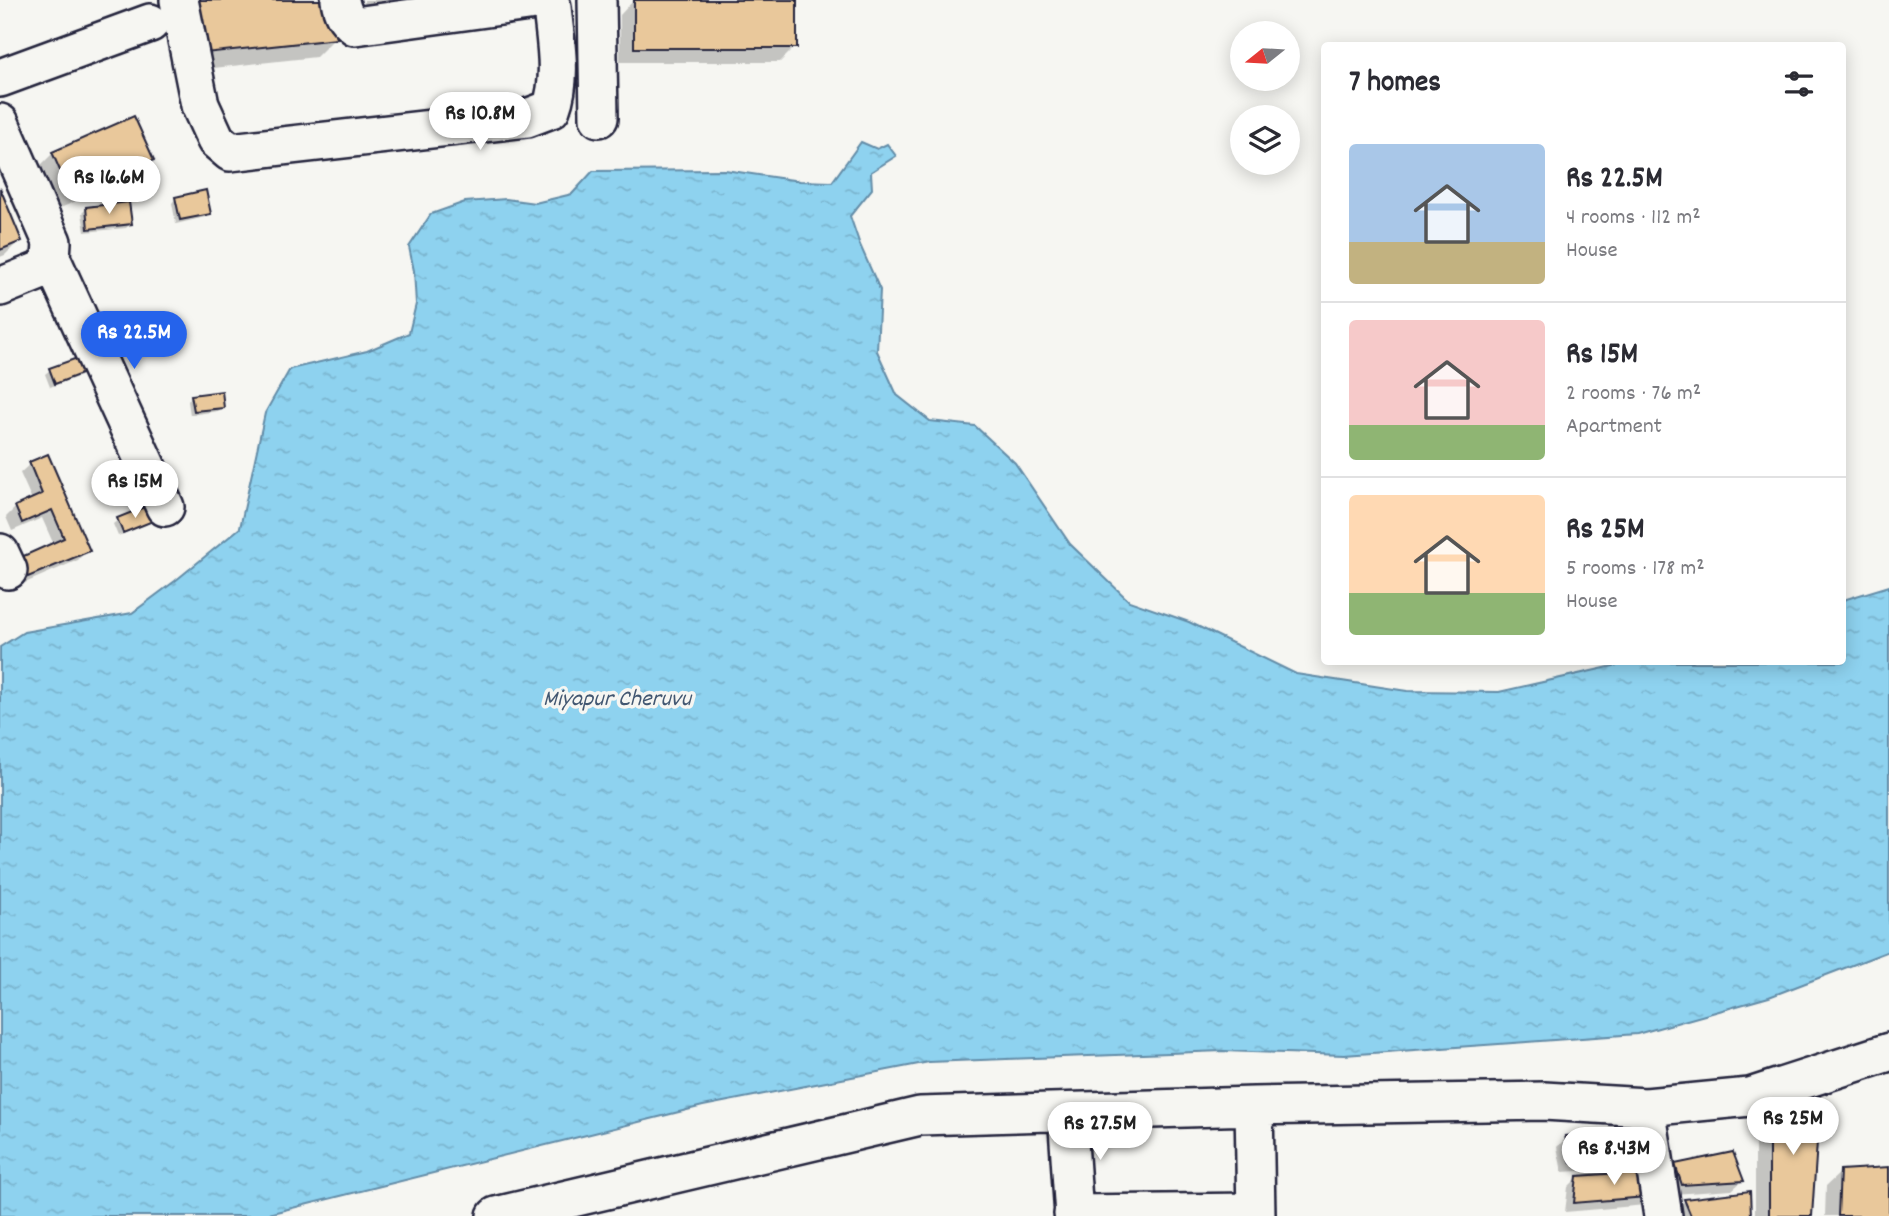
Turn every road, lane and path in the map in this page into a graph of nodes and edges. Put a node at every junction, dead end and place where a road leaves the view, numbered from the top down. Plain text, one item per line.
1 (179, 0) edge
2 (340, 0) edge
3 (347, 0) edge
4 (477, 0) edge
5 (597, 0) edge
6 (150, 23) dead end
7 (0, 78) edge
8 (599, 118) dead end
9 (0, 123) edge
10 (51, 258) junction
11 (0, 288) edge
12 (164, 507) dead end
13 (1889, 1052) edge
14 (1254, 1106) junction
15 (1646, 1107) junction
16 (1067, 1112) junction
17 (535, 1212) edge
18 (1256, 1214) edge
19 (1074, 1215) edge
20 (496, 1216) edge
21 (1663, 1216) edge

1 - 2 street
3 - 4 street
5 - 8 street
6 - 7 street
9 - 10 street
10 - 11 street
10 - 12 street
13 - 15 street
14 - 15 street
14 - 16 street
14 - 18 street
15 - 21 street
16 - 17 street
16 - 19 street
17 - 20 street
18 - 19 street

